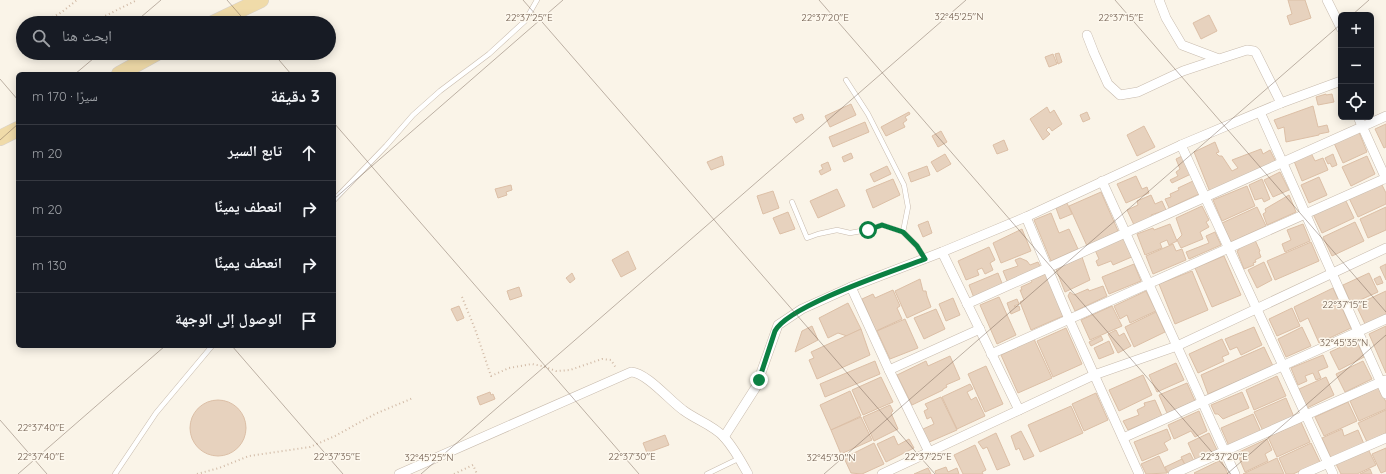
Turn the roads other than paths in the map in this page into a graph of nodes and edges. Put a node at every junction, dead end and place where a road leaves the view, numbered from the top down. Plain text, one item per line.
1 (261, 0) edge
2 (537, 0) edge
3 (1159, 0) edge
4 (1327, 0) edge
5 (228, 16) edge
6 (1338, 22) edge
7 (1087, 35) dead end
8 (1219, 59) junction
9 (144, 60) edge
10 (123, 72) edge
11 (846, 80) dead end
12 (1338, 82) edge
13 (1281, 102) junction
14 (1260, 112) junction
15 (1386, 116) edge
16 (1359, 120) edge
17 (1363, 128) junction
18 (16, 130) edge
19 (0, 138) edge
20 (1181, 145) junction
21 (1283, 163) junction
22 (1386, 179) edge
23 (1102, 181) junction
24 (336, 198) edge
25 (1206, 198) junction
26 (792, 202) dead end
27 (1306, 214) junction
28 (1026, 217) junction
29 (903, 232) junction
30 (1125, 234) junction
31 (1229, 248) junction
32 (1386, 248) edge
33 (942, 252) junction
34 (925, 259) junction
35 (1048, 268) junction
36 (1332, 273) junction
37 (1148, 284) junction
38 (851, 287) junction
39 (967, 304) junction
40 (1257, 308) junction
41 (1069, 319) junction
42 (1386, 319) edge
43 (980, 330) junction
44 (1358, 332) junction
45 (1176, 346) junction
46 (210, 348) edge
47 (991, 354) junction
48 (1283, 366) junction
49 (889, 370) junction
50 (1094, 375) junction
51 (1383, 380) edge
52 (1386, 394) edge
53 (1202, 402) junction
54 (1019, 410) junction
55 (1306, 415) junction
56 (724, 437) junction
57 (1123, 438) junction
58 (1386, 438) edge
59 (1224, 451) junction
60 (929, 452) junction
61 (740, 458) junction
62 (1328, 463) junction
63 (115, 474) edge
64 (399, 474) edge
65 (707, 474) edge
66 (748, 474) edge
67 (882, 474) edge
68 (1139, 474) edge
69 (1173, 474) edge
70 (1235, 474) edge
71 (1303, 474) edge
72 (1333, 474) edge

1 - 5 main road
2 - 24 lane
3 - 8 street
4 - 6 street
7 - 8 street
8 - 13 street
9 - 10 main road
11 - 29 lane
12 - 13 street
13 - 14 street
14 - 20 street
14 - 21 street
15 - 17 street
16 - 17 street
17 - 21 street
17 - 22 street
18 - 19 main road
20 - 23 street
20 - 25 street
21 - 25 street
21 - 27 street
22 - 27 street
23 - 28 street
23 - 30 street
25 - 30 street
25 - 31 street
26 - 29 lane
27 - 31 street
27 - 36 street
28 - 33 street
28 - 35 street
29 - 34 lane
30 - 35 street
30 - 37 street
31 - 37 street
31 - 40 street
32 - 36 street
33 - 34 street
33 - 39 street
34 - 38 street
35 - 39 street
35 - 41 street
36 - 40 street
36 - 44 street
37 - 41 street
37 - 45 street
38 - 49 street
38 - 56 street
39 - 43 street
40 - 45 street
40 - 48 street
41 - 47 street
41 - 50 street
42 - 44 street
43 - 47 street
43 - 49 street
44 - 48 street
44 - 51 street
45 - 50 street
45 - 53 street
46 - 63 lane
47 - 54 street
48 - 53 street
48 - 55 street
49 - 60 street
50 - 54 street
50 - 57 street
51 - 52 street
51 - 55 street
53 - 57 street
53 - 59 street
54 - 60 street
55 - 59 street
55 - 62 street
56 - 61 street
56 - 64 street
57 - 68 street
58 - 62 street
59 - 69 street
59 - 70 street
60 - 67 street
61 - 65 lane
61 - 66 street
62 - 71 street
62 - 72 street

